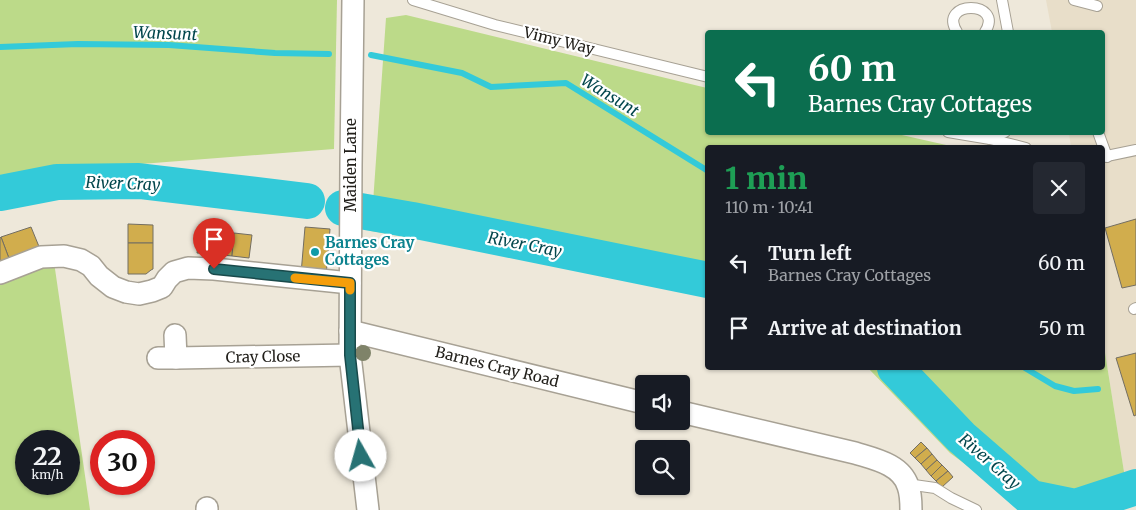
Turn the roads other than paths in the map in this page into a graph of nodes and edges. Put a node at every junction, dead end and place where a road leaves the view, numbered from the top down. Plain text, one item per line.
1 (353, 0) edge
2 (413, 0) edge
3 (1002, 0) edge
4 (1074, 0) edge
5 (1097, 6) dead end
6 (956, 30) edge
7 (986, 30) edge
8 (1008, 30) edge
9 (705, 77) edge
10 (964, 135) edge
11 (1000, 135) edge
12 (990, 140) junction
13 (1012, 145) edge
14 (1136, 150) edge
15 (1105, 157) edge
16 (0, 273) edge
17 (350, 283) junction
18 (350, 331) junction
19 (175, 335) dead end
20 (350, 355) junction
21 (635, 401) edge
22 (690, 414) edge
23 (908, 484) junction
24 (368, 510) edge
25 (911, 510) edge
26 (976, 510) edge

1 - 17 street, Maiden Lane
2 - 9 lane, Vimy Way
3 - 8 lane
4 - 5 lane
6 - 7 lane
10 - 12 lane
11 - 12 lane
12 - 13 lane
14 - 15 lane
16 - 17 street
17 - 18 street, Maiden Lane
18 - 20 street, Maiden Lane
18 - 21 street, Barnes Cray Road
19 - 20 street, Cray Close
20 - 24 street, Maiden Lane
22 - 23 street
23 - 25 street
23 - 26 lane

